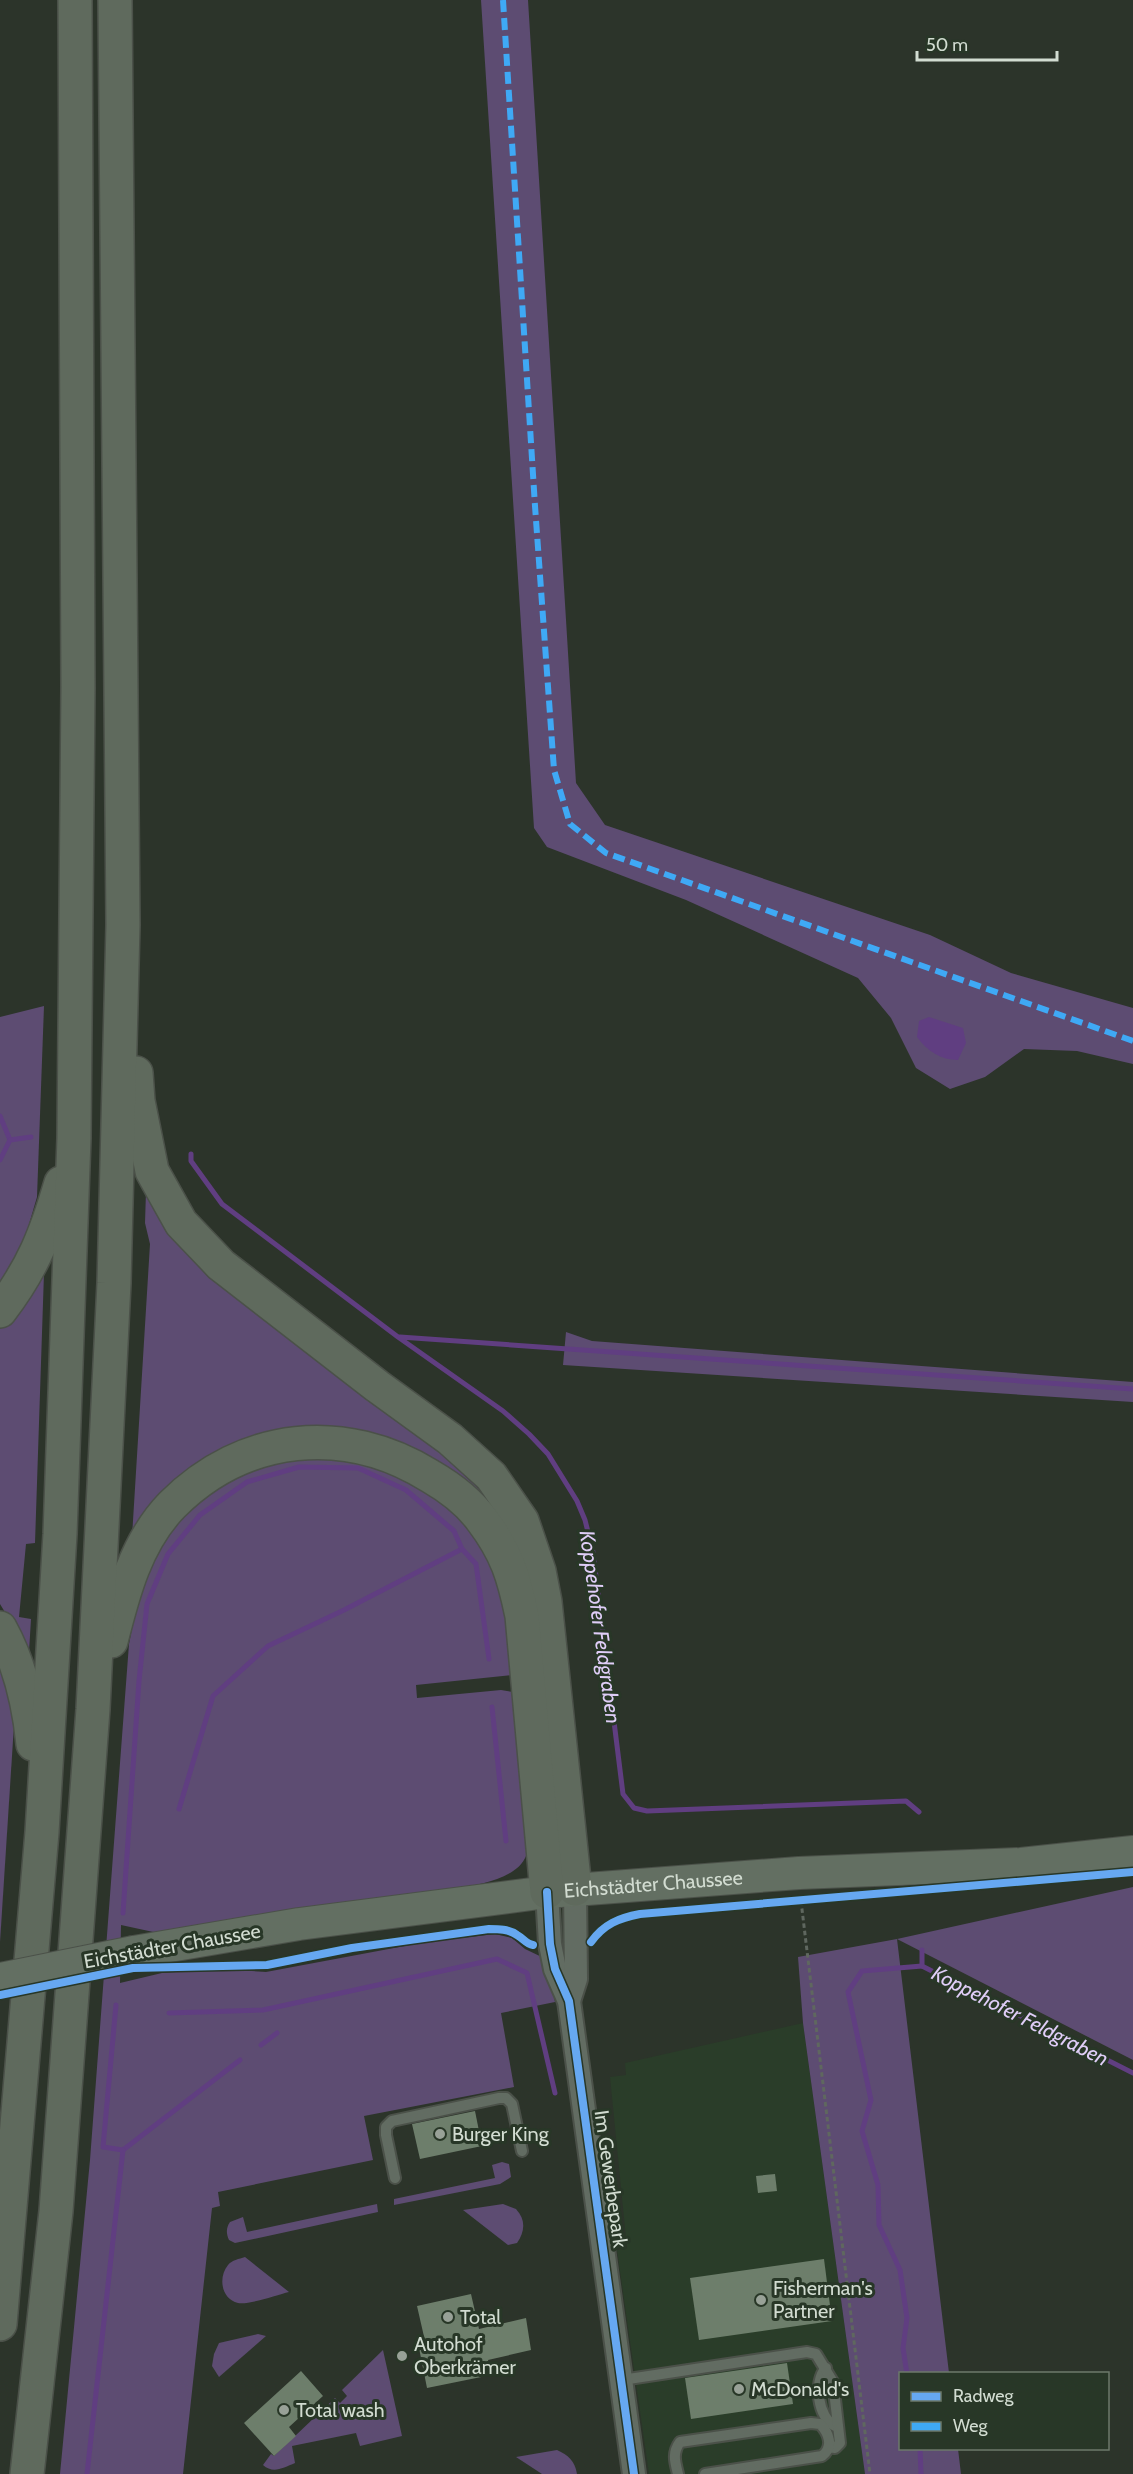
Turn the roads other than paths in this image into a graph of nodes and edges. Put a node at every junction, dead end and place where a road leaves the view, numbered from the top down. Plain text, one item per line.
1 (75, 0) edge
2 (115, 0) edge
3 (123, 925) junction
4 (74, 1138) junction
5 (0, 1311) edge
6 (0, 1628) edge
7 (93, 1709) junction
8 (42, 1832) junction
9 (1133, 1852) edge
10 (561, 1890) junction
11 (0, 1978) edge
12 (522, 2151) dead end
13 (395, 2178) dead end
14 (0, 2324) edge
15 (622, 2380) junction
16 (830, 2446) junction
17 (27, 2474) edge
18 (634, 2474) edge
19 (678, 2474) edge
20 (705, 2474) edge

1 - 4 highway
2 - 3 highway
3 - 7 highway
3 - 10 highway
4 - 5 highway
4 - 8 highway
6 - 8 highway
7 - 10 highway
7 - 17 highway
8 - 14 highway
9 - 10 main road, Eichstädter Chaussee
10 - 11 main road, Eichstädter Chaussee, bridge
10 - 15 street, Im Gewerbepark
12 - 13 lane
15 - 16 lane
15 - 18 street, Im Gewerbepark
16 - 19 lane
16 - 20 lane

